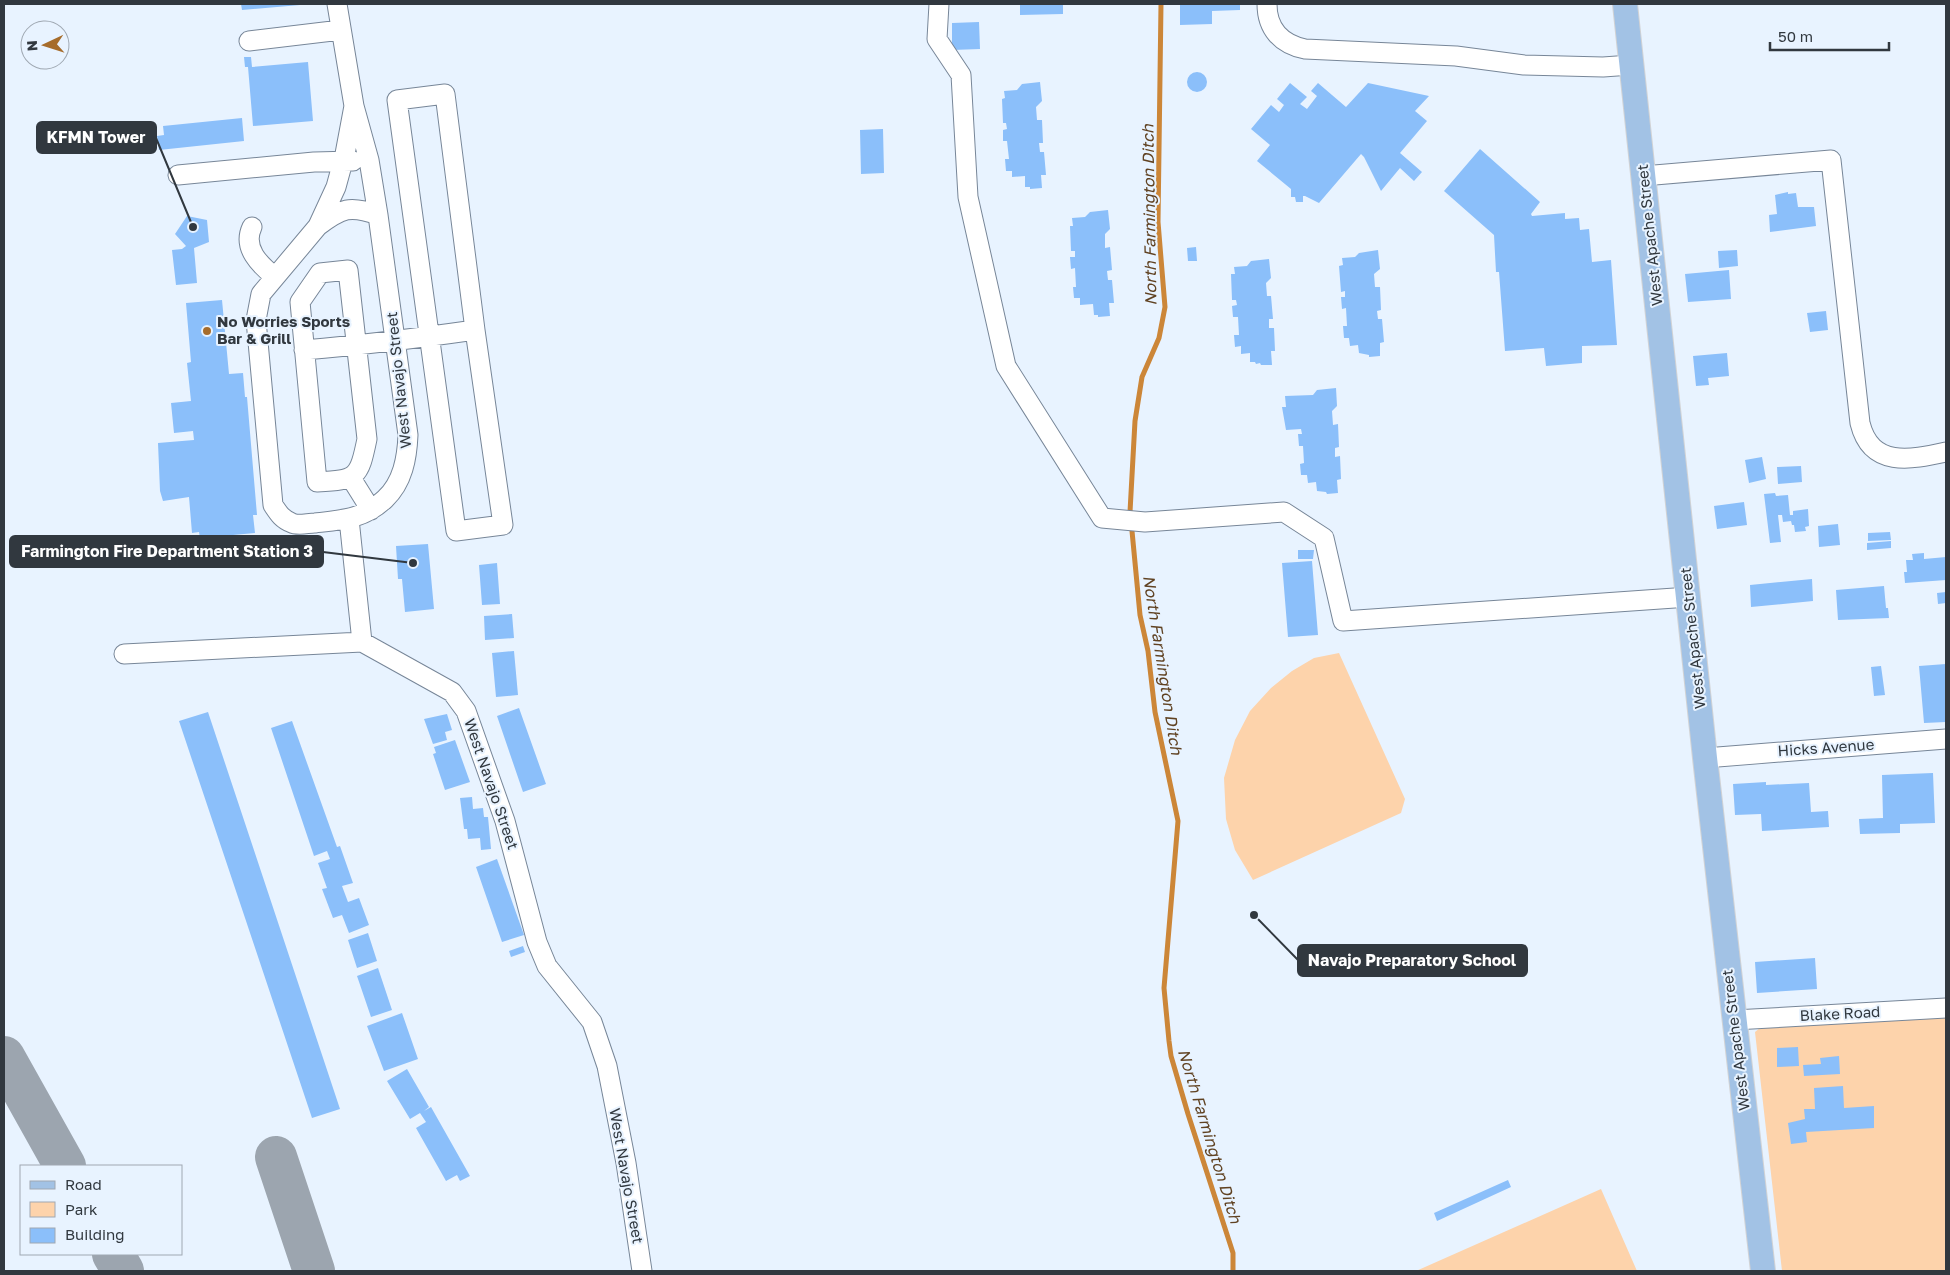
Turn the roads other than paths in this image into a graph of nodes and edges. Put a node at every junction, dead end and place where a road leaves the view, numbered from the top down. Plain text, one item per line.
1 (337, 4) edge
2 (939, 4) edge
3 (1267, 4) edge
4 (1625, 4) edge
5 (341, 30) junction
6 (249, 41) dead end
7 (1631, 65) junction
8 (354, 106) junction
9 (369, 160) junction
10 (343, 162) junction
11 (178, 175) dead end
12 (1643, 176) junction
13 (378, 215) junction
14 (318, 226) junction
15 (252, 227) dead end
16 (275, 277) junction
17 (476, 330) junction
18 (429, 336) junction
19 (395, 341) junction
20 (356, 345) junction
21 (304, 350) junction
22 (1946, 452) edge
23 (351, 478) junction
24 (371, 510) junction
25 (349, 519) junction
26 (1689, 598) junction
27 (362, 642) junction
28 (124, 654) dead end
29 (1946, 739) edge
30 (1705, 758) junction
31 (1946, 1008) edge
32 (1734, 1020) junction
33 (642, 1271) edge
34 (1763, 1271) edge

1 - 5 street, West Navajo Street
2 - 26 street
3 - 7 street
4 - 7 main road, West Apache Street
5 - 6 street
5 - 8 street, West Navajo Street
7 - 12 main road, West Apache Street
8 - 9 street, West Navajo Street
8 - 10 street
9 - 10 street
9 - 13 street, West Navajo Street
10 - 11 street
10 - 14 street
12 - 22 street
12 - 26 main road, West Apache Street
13 - 14 street
13 - 19 street, West Navajo Street
14 - 16 street, West Navajo Street
15 - 16 street
16 - 25 street, West Navajo Street
17 - 18 street
17 - 18 street
17 - 18 street
18 - 19 street
19 - 20 street
19 - 24 street, West Navajo Street
20 - 21 street
20 - 21 street
20 - 23 street
21 - 23 street
23 - 24 street
24 - 25 street, West Navajo Street
25 - 27 street
26 - 30 main road, West Apache Street
27 - 28 street
27 - 33 street, West Navajo Street
29 - 30 street, Hicks Avenue
30 - 32 main road, West Apache Street
31 - 32 street, Blake Road
32 - 34 main road, West Apache Street

